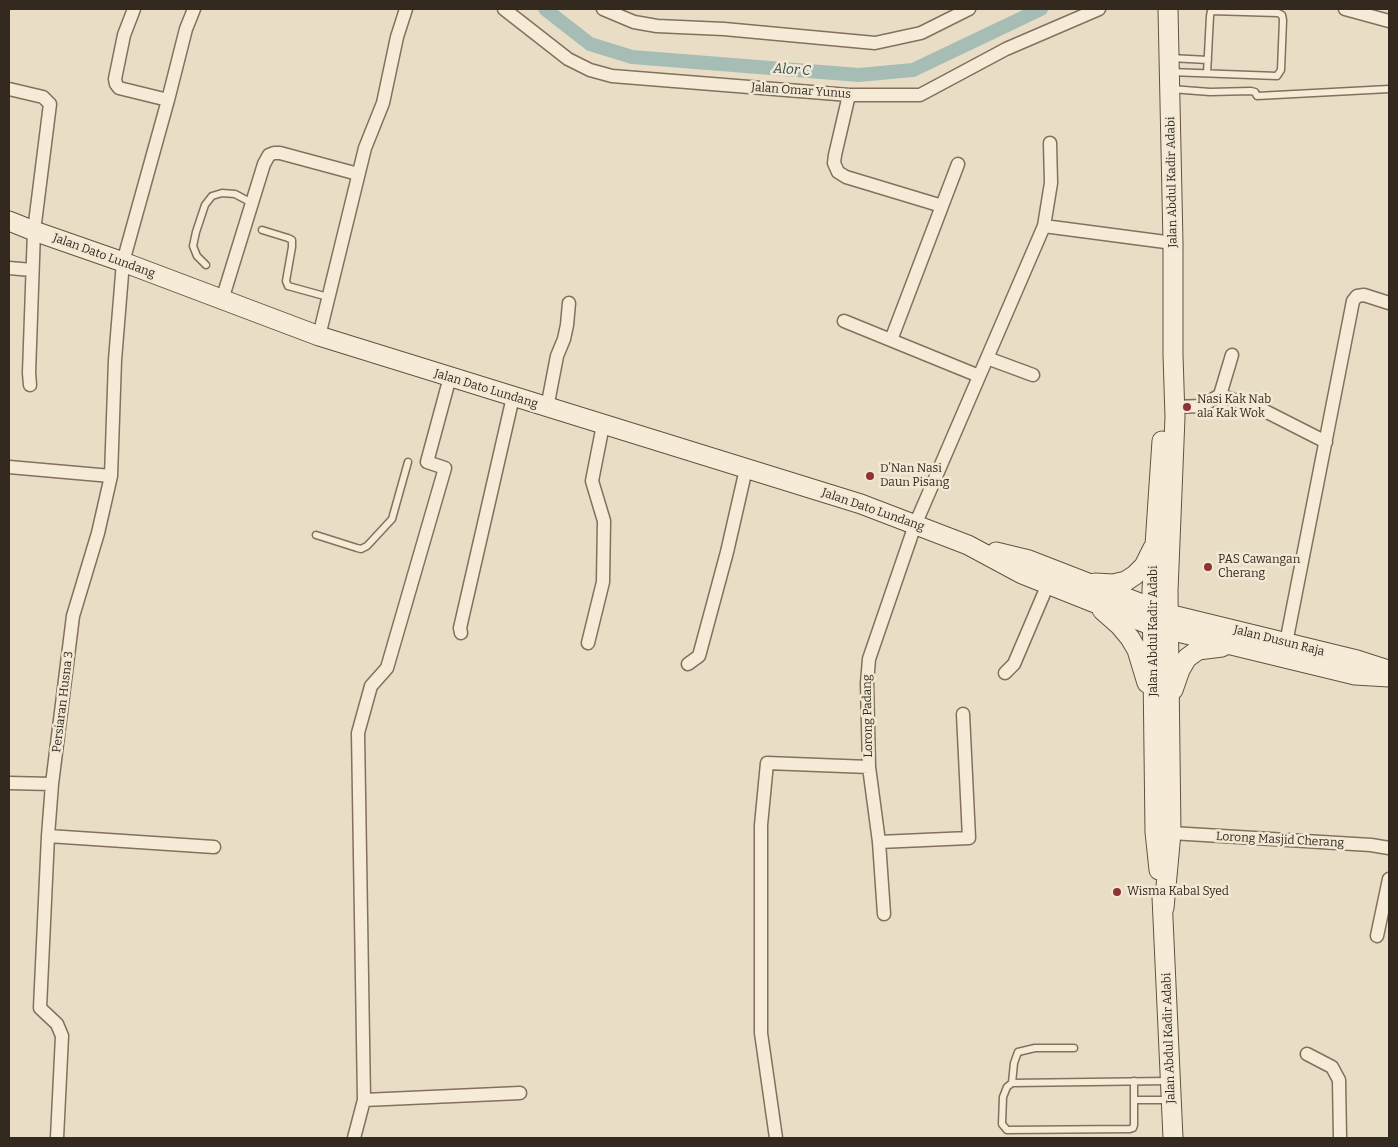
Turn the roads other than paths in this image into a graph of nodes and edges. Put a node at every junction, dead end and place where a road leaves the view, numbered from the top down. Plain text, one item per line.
1 (134, 9) edge
2 (194, 9) edge
3 (406, 9) edge
4 (504, 9) edge
5 (603, 9) edge
6 (969, 9) edge
7 (1099, 9) edge
8 (1168, 9) edge
9 (1345, 9) edge
10 (1389, 21) edge
11 (1208, 60) junction
12 (1169, 73) junction
13 (1207, 73) junction
14 (9, 89) edge
15 (1389, 89) edge
16 (849, 94) junction
17 (168, 100) junction
18 (1050, 143) dead end
19 (958, 164) dead end
20 (358, 174) junction
21 (252, 203) junction
22 (942, 206) junction
23 (9, 221) edge
24 (1044, 226) junction
25 (262, 230) dead end
26 (34, 231) junction
27 (1173, 243) junction
28 (123, 262) junction
29 (206, 265) dead end
30 (9, 268) edge
31 (32, 270) junction
32 (328, 297) junction
33 (222, 300) junction
34 (569, 303) dead end
35 (1389, 303) edge
36 (844, 321) dead end
37 (319, 336) junction
38 (891, 340) junction
39 (1172, 355) junction
40 (1232, 355) dead end
41 (986, 358) junction
42 (1033, 375) dead end
43 (979, 376) junction
44 (450, 377) junction
45 (30, 385) dead end
46 (1220, 394) junction
47 (513, 397) junction
48 (1174, 407) junction
49 (547, 408) junction
50 (603, 425) junction
51 (1326, 442) junction
52 (408, 462) dead end
53 (9, 467) edge
54 (746, 469) junction
55 (111, 476) junction
56 (915, 525) junction
57 (316, 535) dead end
58 (968, 545) junction
59 (1162, 545) junction
60 (1048, 584) junction
61 (1087, 591) junction
62 (1160, 620) junction
63 (1216, 626) junction
64 (461, 633) dead end
65 (1286, 642) junction
66 (588, 643) dead end
67 (1236, 647) junction
68 (688, 664) dead end
69 (1389, 670) edge
70 (1005, 673) dead end
71 (1389, 678) edge
72 (1161, 706) junction
73 (963, 714) dead end
74 (869, 767) junction
75 (9, 783) edge
76 (52, 784) junction
77 (1171, 833) junction
78 (48, 836) junction
79 (879, 842) junction
80 (214, 847) dead end
81 (1389, 848) edge
82 (1389, 879) edge
83 (1164, 908) junction
84 (884, 914) dead end
85 (1377, 936) dead end
86 (1074, 1048) dead end
87 (1307, 1054) dead end
88 (1134, 1081) junction
89 (1012, 1083) junction
90 (1171, 1090) junction
91 (520, 1093) dead end
92 (364, 1100) junction
93 (1134, 1100) junction
94 (57, 1138) edge
95 (354, 1138) edge
96 (776, 1138) edge
97 (1173, 1138) edge
98 (1340, 1138) edge

1 - 17 street
2 - 17 street, Persiaran Husna 3
3 - 20 street
4 - 16 street, Jalan Omar Yunus
5 - 6 street
7 - 16 street, Jalan Omar Yunus
8 - 12 main road, Jalan Abdul Kadir Adabi
9 - 10 street
11 - 12 lane
11 - 13 lane
11 - 13 lane
12 - 13 lane
12 - 15 lane
12 - 27 main road, Jalan Abdul Kadir Adabi
14 - 26 street
16 - 22 street
17 - 28 street, Persiaran Husna 3
18 - 24 street, Lorong Padang
19 - 22 street
20 - 21 street
20 - 32 street
21 - 29 lane
21 - 33 street
22 - 38 street
23 - 26 main road, Jalan Dato Lundang
24 - 27 street
24 - 41 street, Lorong Padang
25 - 32 lane
26 - 28 main road, Jalan Dato Lundang
26 - 31 street
27 - 39 main road, Jalan Abdul Kadir Adabi
28 - 33 main road, Jalan Dato Lundang
28 - 55 street, Persiaran Husna 3
30 - 31 street
31 - 45 street
32 - 37 street
33 - 37 main road, Jalan Dato Lundang
34 - 49 street
35 - 51 street
36 - 38 street
37 - 44 main road, Jalan Dato Lundang
38 - 43 street
39 - 48 main road, Jalan Abdul Kadir Adabi
39 - 59 main road, Jalan Abdul Kadir Adabi
40 - 46 street
41 - 42 street
41 - 43 street, Lorong Padang
43 - 56 street, Lorong Padang
44 - 47 main road, Jalan Dato Lundang
44 - 92 street
46 - 48 street
46 - 51 street
47 - 49 main road, Jalan Dato Lundang
47 - 64 street
48 - 59 main road, Jalan Abdul Kadir Adabi
49 - 50 main road, Jalan Dato Lundang
50 - 54 main road, Jalan Dato Lundang
50 - 66 street
51 - 65 street
52 - 57 lane
53 - 55 street
54 - 56 main road, Jalan Dato Lundang
54 - 68 street
55 - 76 street, Persiaran Husna 3
56 - 58 main road, Jalan Dato Lundang
56 - 74 street, Lorong Padang
58 - 60 main road, Jalan Dato Lundang
58 - 61 main road, Jalan Dato Lundang
59 - 61 main road
59 - 62 main road, Jalan Abdul Kadir Adabi
59 - 63 main road
60 - 61 main road, Jalan Dato Lundang
60 - 70 street
61 - 62 main road, Jalan Dato Lundang
61 - 72 main road
62 - 63 main road, Jalan Dusun Raja
62 - 67 main road, Jalan Dusun Raja
62 - 72 main road, Jalan Abdul Kadir Adabi
63 - 65 main road, Jalan Dusun Raja
65 - 69 main road, Jalan Dusun Raja
67 - 71 main road, Jalan Dusun Raja
67 - 72 main road
72 - 77 main road, Jalan Abdul Kadir Adabi
72 - 83 main road, Jalan Abdul Kadir Adabi
73 - 79 street
74 - 79 street, Lorong Padang
74 - 96 street
75 - 76 street
76 - 78 street, Persiaran Husna 3
77 - 81 street, Lorong Masjid Cherang
77 - 83 main road, Jalan Abdul Kadir Adabi
78 - 80 street
78 - 94 street, Persiaran Husna 3
79 - 84 street, Lorong Padang
82 - 85 street
83 - 90 main road, Jalan Abdul Kadir Adabi
86 - 89 lane
87 - 98 street
88 - 89 lane
88 - 90 lane
88 - 93 lane
89 - 93 lane
90 - 93 lane
90 - 97 main road, Jalan Abdul Kadir Adabi
91 - 92 street
92 - 95 street

